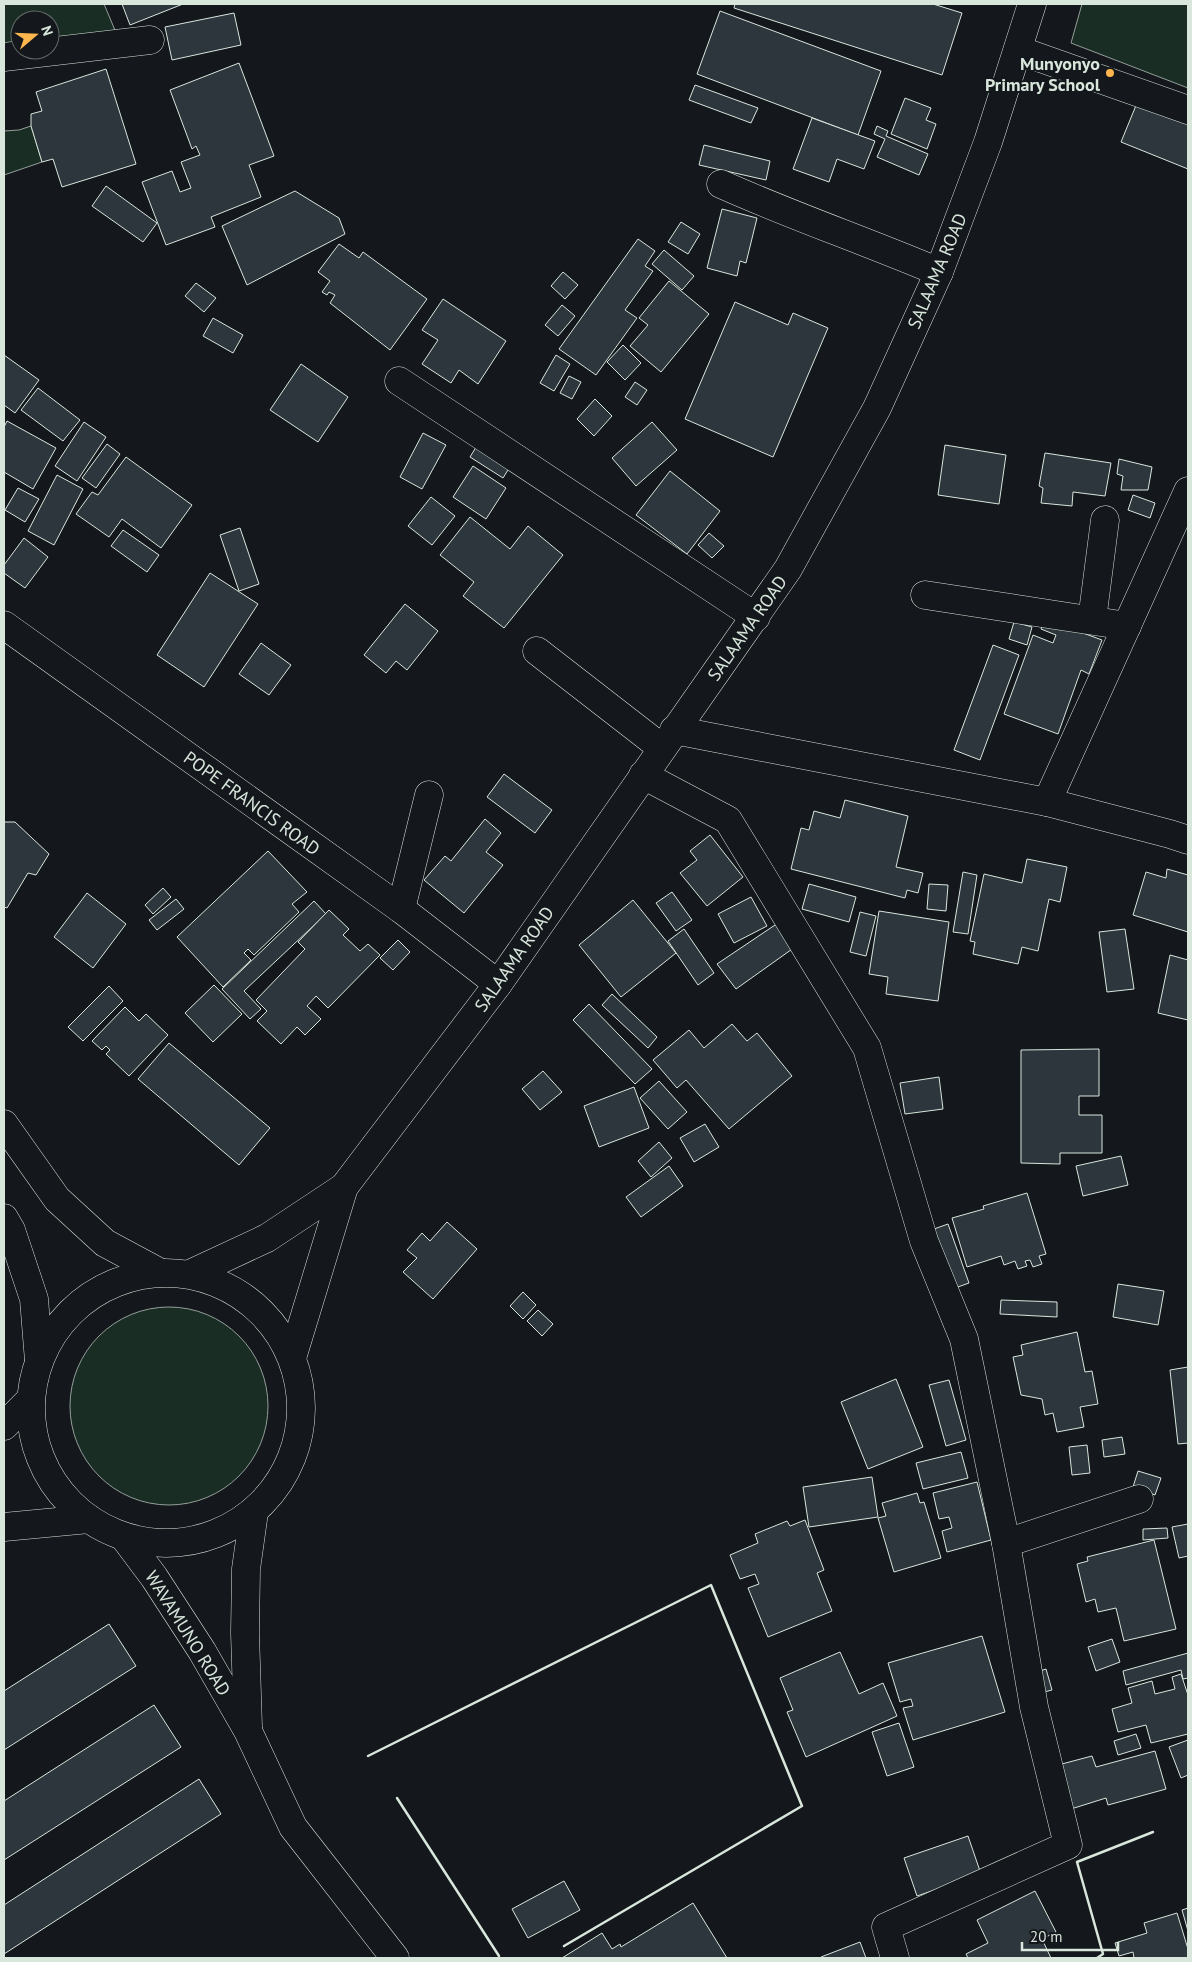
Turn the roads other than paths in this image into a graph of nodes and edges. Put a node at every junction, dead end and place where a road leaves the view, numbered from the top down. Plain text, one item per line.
1 (1032, 4) edge
2 (150, 40) dead end
3 (1018, 50) junction
4 (4, 57) edge
5 (1188, 110) edge
6 (720, 184) dead end
7 (939, 272) junction
8 (399, 382) dead end
9 (1188, 491) edge
10 (1105, 520) dead end
11 (926, 595) dead end
12 (756, 616) junction
13 (1092, 620) junction
14 (4, 625) edge
15 (1127, 626) junction
16 (537, 651) dead end
17 (668, 739) junction
18 (643, 775) junction
19 (429, 795) dead end
20 (1046, 802) junction
21 (1188, 840) edge
22 (401, 909) junction
23 (498, 984) junction
24 (4, 1124) edge
25 (344, 1187) junction
26 (4, 1218) edge
27 (158, 1272) junction
28 (190, 1274) junction
29 (292, 1358) junction
30 (39, 1361) junction
31 (31, 1399) junction
32 (4, 1426) edge
33 (1138, 1499) dead end
34 (254, 1512) junction
35 (89, 1520) junction
36 (4, 1527) edge
37 (124, 1537) junction
38 (1006, 1543) junction
39 (248, 1730) junction
40 (395, 1958) edge
41 (896, 1958) edge

1 - 3 main road, SALAAMA ROAD
2 - 4 main road
3 - 5 main road
3 - 7 main road, SALAAMA ROAD
6 - 7 main road
7 - 12 main road, SALAAMA ROAD
8 - 12 main road
9 - 15 main road
10 - 13 main road
11 - 13 main road
12 - 17 main road, SALAAMA ROAD
13 - 15 main road
14 - 22 main road, POPE FRANCIS ROAD
15 - 20 main road
16 - 17 main road
17 - 18 main road, SALAAMA ROAD
17 - 20 main road
18 - 23 main road, SALAAMA ROAD
18 - 38 main road
19 - 22 main road
20 - 21 main road
22 - 23 main road, POPE FRANCIS ROAD
23 - 25 main road, SALAAMA ROAD
24 - 27 main road
25 - 28 main road, SALAAMA ROAD
25 - 29 main road, SALAAMA ROAD
26 - 30 main road
27 - 28 main road
27 - 30 main road
28 - 29 main road
29 - 34 main road
30 - 31 main road
31 - 32 main road
31 - 35 main road
33 - 38 main road
34 - 37 main road
34 - 39 main road, WAVAMUNO ROAD
35 - 36 main road
35 - 37 main road
37 - 39 main road, WAVAMUNO ROAD
38 - 41 main road
39 - 40 main road, WAVAMUNO ROAD

